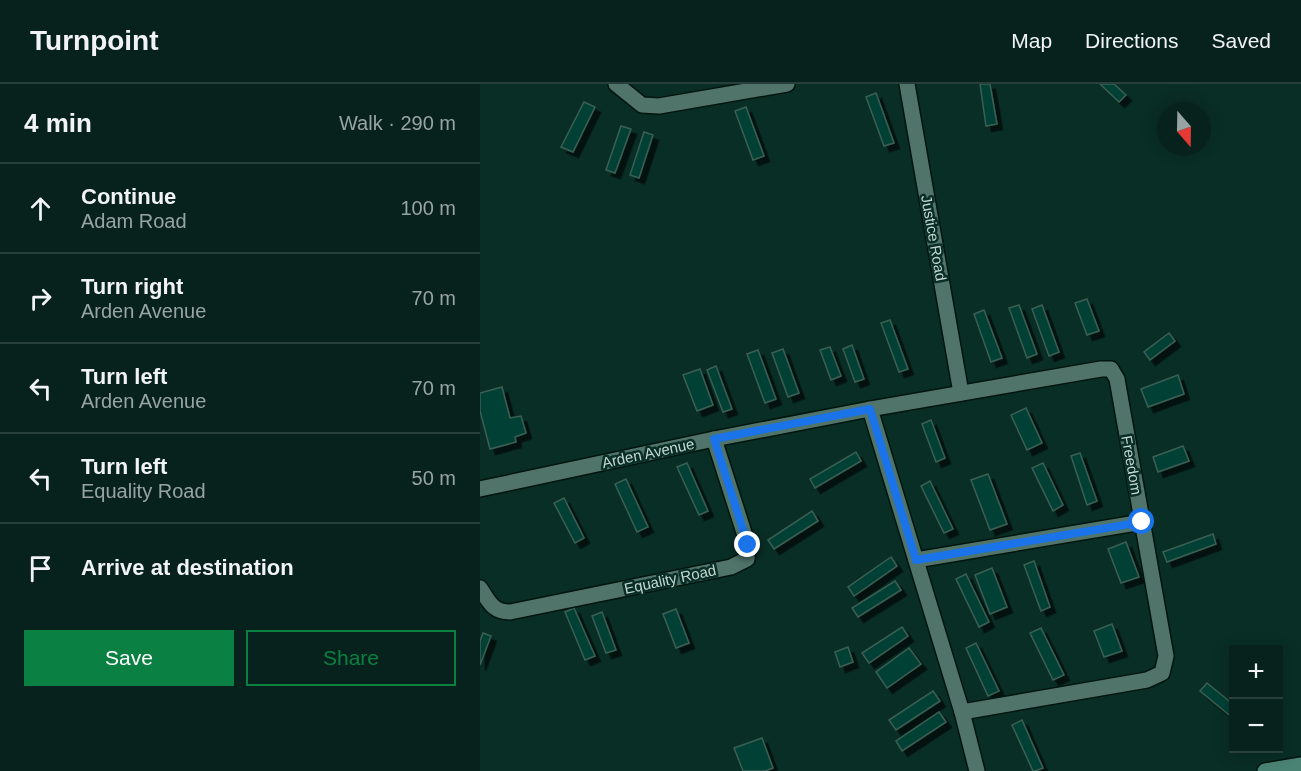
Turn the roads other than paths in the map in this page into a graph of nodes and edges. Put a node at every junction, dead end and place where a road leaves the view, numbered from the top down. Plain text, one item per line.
1 (616, 84) edge
2 (787, 84) edge
3 (907, 84) edge
4 (961, 393) junction
5 (870, 409) junction
6 (714, 439) junction
7 (480, 489) edge
8 (1142, 522) junction
9 (916, 560) junction
10 (480, 588) edge
11 (962, 712) junction
12 (1301, 765) edge
13 (1271, 770) edge
14 (977, 771) edge

1 - 2 street
3 - 4 street, Justice Road
4 - 5 street, Freedom
4 - 8 street, Freedom
5 - 6 street, Arden Avenue
5 - 9 street
6 - 7 street, Arden Avenue
6 - 10 street, Equality Road
8 - 9 street
8 - 11 street, Freedom
9 - 11 street
11 - 14 street
12 - 13 street

